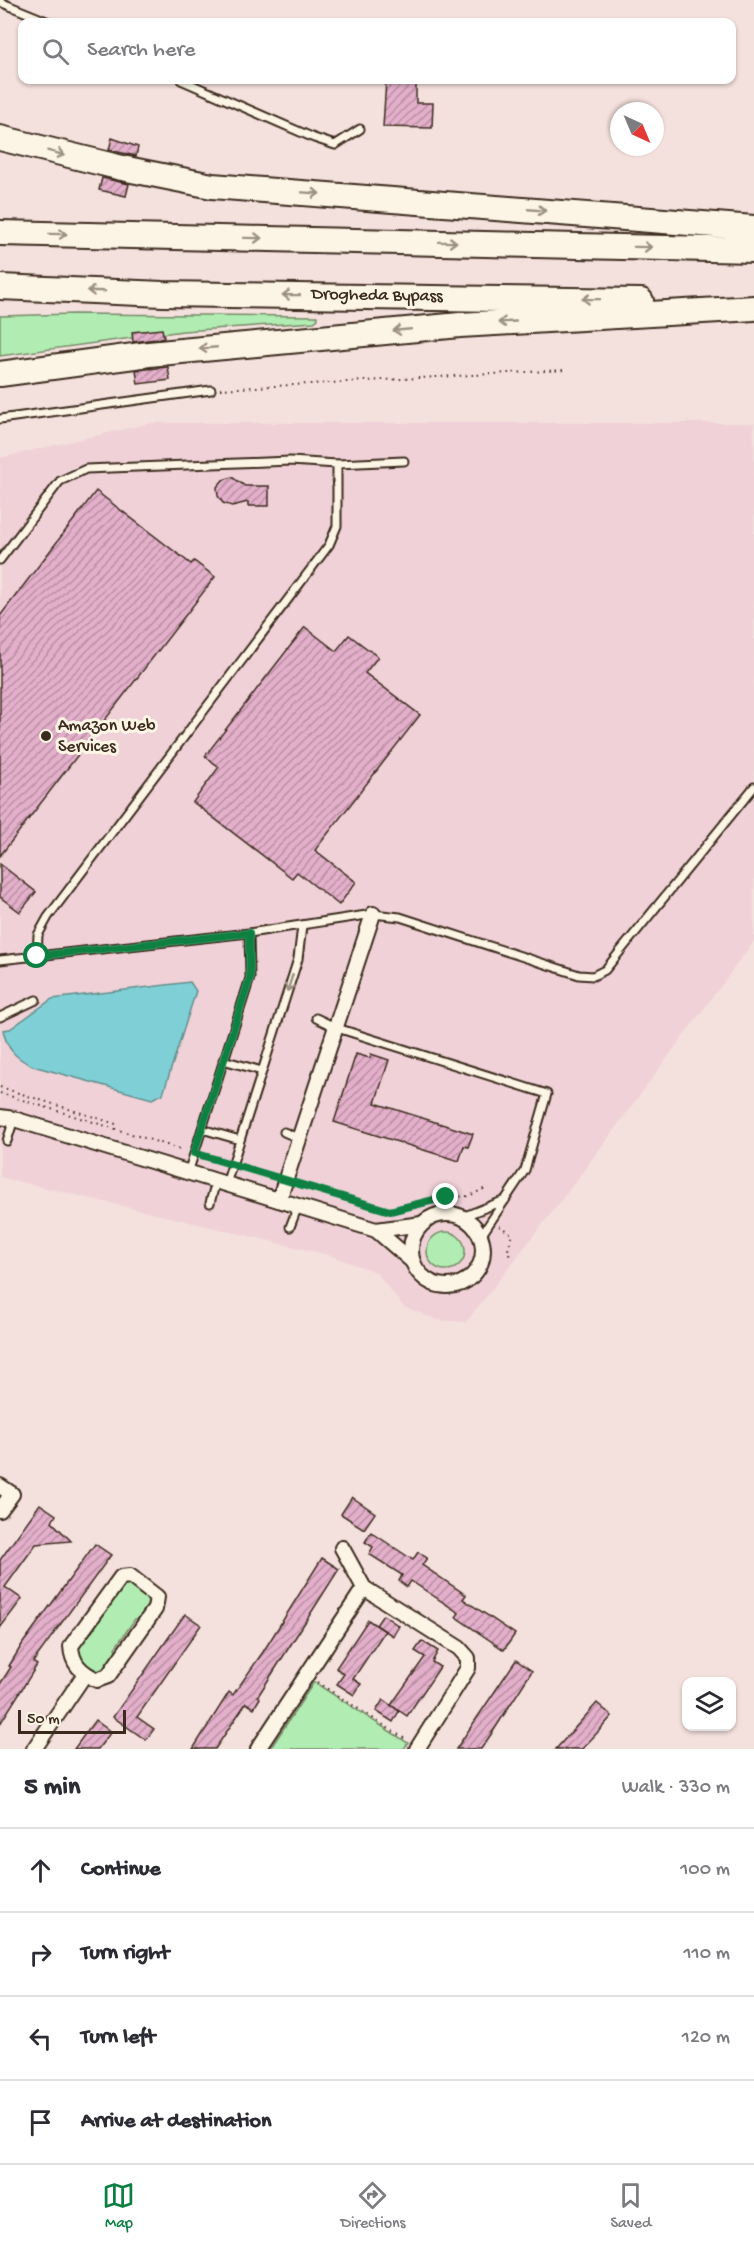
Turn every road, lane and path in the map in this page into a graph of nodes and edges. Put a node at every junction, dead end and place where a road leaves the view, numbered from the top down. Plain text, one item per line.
1 (0, 2) edge
2 (39, 18) edge
3 (190, 84) edge
4 (360, 129) dead end
5 (0, 138) edge
6 (754, 228) edge
7 (0, 233) edge
8 (754, 250) edge
9 (0, 287) edge
10 (754, 307) edge
11 (564, 370) dead end
12 (0, 374) edge
13 (211, 390) joint
14 (0, 419) edge
15 (404, 461) dead end
16 (337, 464) junction
17 (0, 560) edge
18 (754, 787) edge
19 (373, 914) junction
20 (302, 926) junction
21 (249, 933) junction
22 (37, 956) junction
23 (0, 960) edge
24 (36, 1000) dead end
25 (0, 1017) edge
26 (316, 1018) dead end
27 (337, 1028) junction
28 (224, 1060) junction
29 (262, 1071) junction
30 (0, 1087) edge
31 (0, 1093) edge
32 (6, 1117) edge
33 (119, 1125) dead end
34 (202, 1128) junction
35 (284, 1132) dead end
36 (300, 1139) junction
37 (240, 1140) junction
38 (7, 1141) dead end
39 (194, 1153) junction
40 (232, 1164) junction
41 (188, 1173) junction
42 (286, 1180) junction
43 (221, 1183) junction
44 (488, 1187) dead end
45 (279, 1200) junction
46 (506, 1200) junction
47 (210, 1203) dead end
48 (298, 1206) junction
49 (462, 1217) junction
50 (491, 1221) junction
51 (422, 1224) junction
52 (290, 1227) dead end
53 (376, 1230) junction
54 (481, 1236) junction
55 (510, 1258) dead end
56 (412, 1261) junction
57 (0, 1486) edge
58 (0, 1510) edge
59 (342, 1548) dead end
60 (363, 1588) junction
61 (85, 1674) junction
62 (306, 1675) junction
63 (417, 1748) edge
64 (34, 1749) edge
65 (258, 1749) edge

1 - 2 lane
3 - 4 lane
5 -> 6 highway
7 -> 8 highway
10 -> 9 highway, Drogheda Bypass
10 -> 12 highway
11 - 13 path
13 - 14 lane
15 - 16 lane
16 - 17 lane
16 - 22 lane
18 - 19 lane
19 - 20 lane
19 - 27 street
20 - 21 lane
20 -> 29 lane
21 - 22 lane
21 - 28 lane
22 - 23 lane
24 - 25 lane
26 - 27 lane
27 - 36 street
27 - 46 lane
28 - 29 lane
28 - 34 lane
29 - 37 lane
30 - 33 path
31 - 39 path
32 - 38 lane
32 - 41 street
34 - 37 lane
34 - 39 lane
35 - 36 lane
36 - 42 street
37 - 40 lane
39 - 40 path
39 - 41 lane
40 - 42 path
40 - 43 lane
41 - 43 street
42 - 44 path
42 - 45 street
43 - 45 street
43 - 47 lane
45 - 48 street
46 - 49 lane
46 - 50 lane
48 - 52 lane
48 - 53 street
49 - 51 street
49 - 54 street
50 - 54 lane
50 - 55 path
51 - 53 street
51 - 56 street
53 - 56 street
54 - 56 street
57 - 58 street
59 - 60 street
60 - 62 street
60 - 63 street
61 - 61 street
61 - 64 street
62 - 63 path
62 - 65 street

